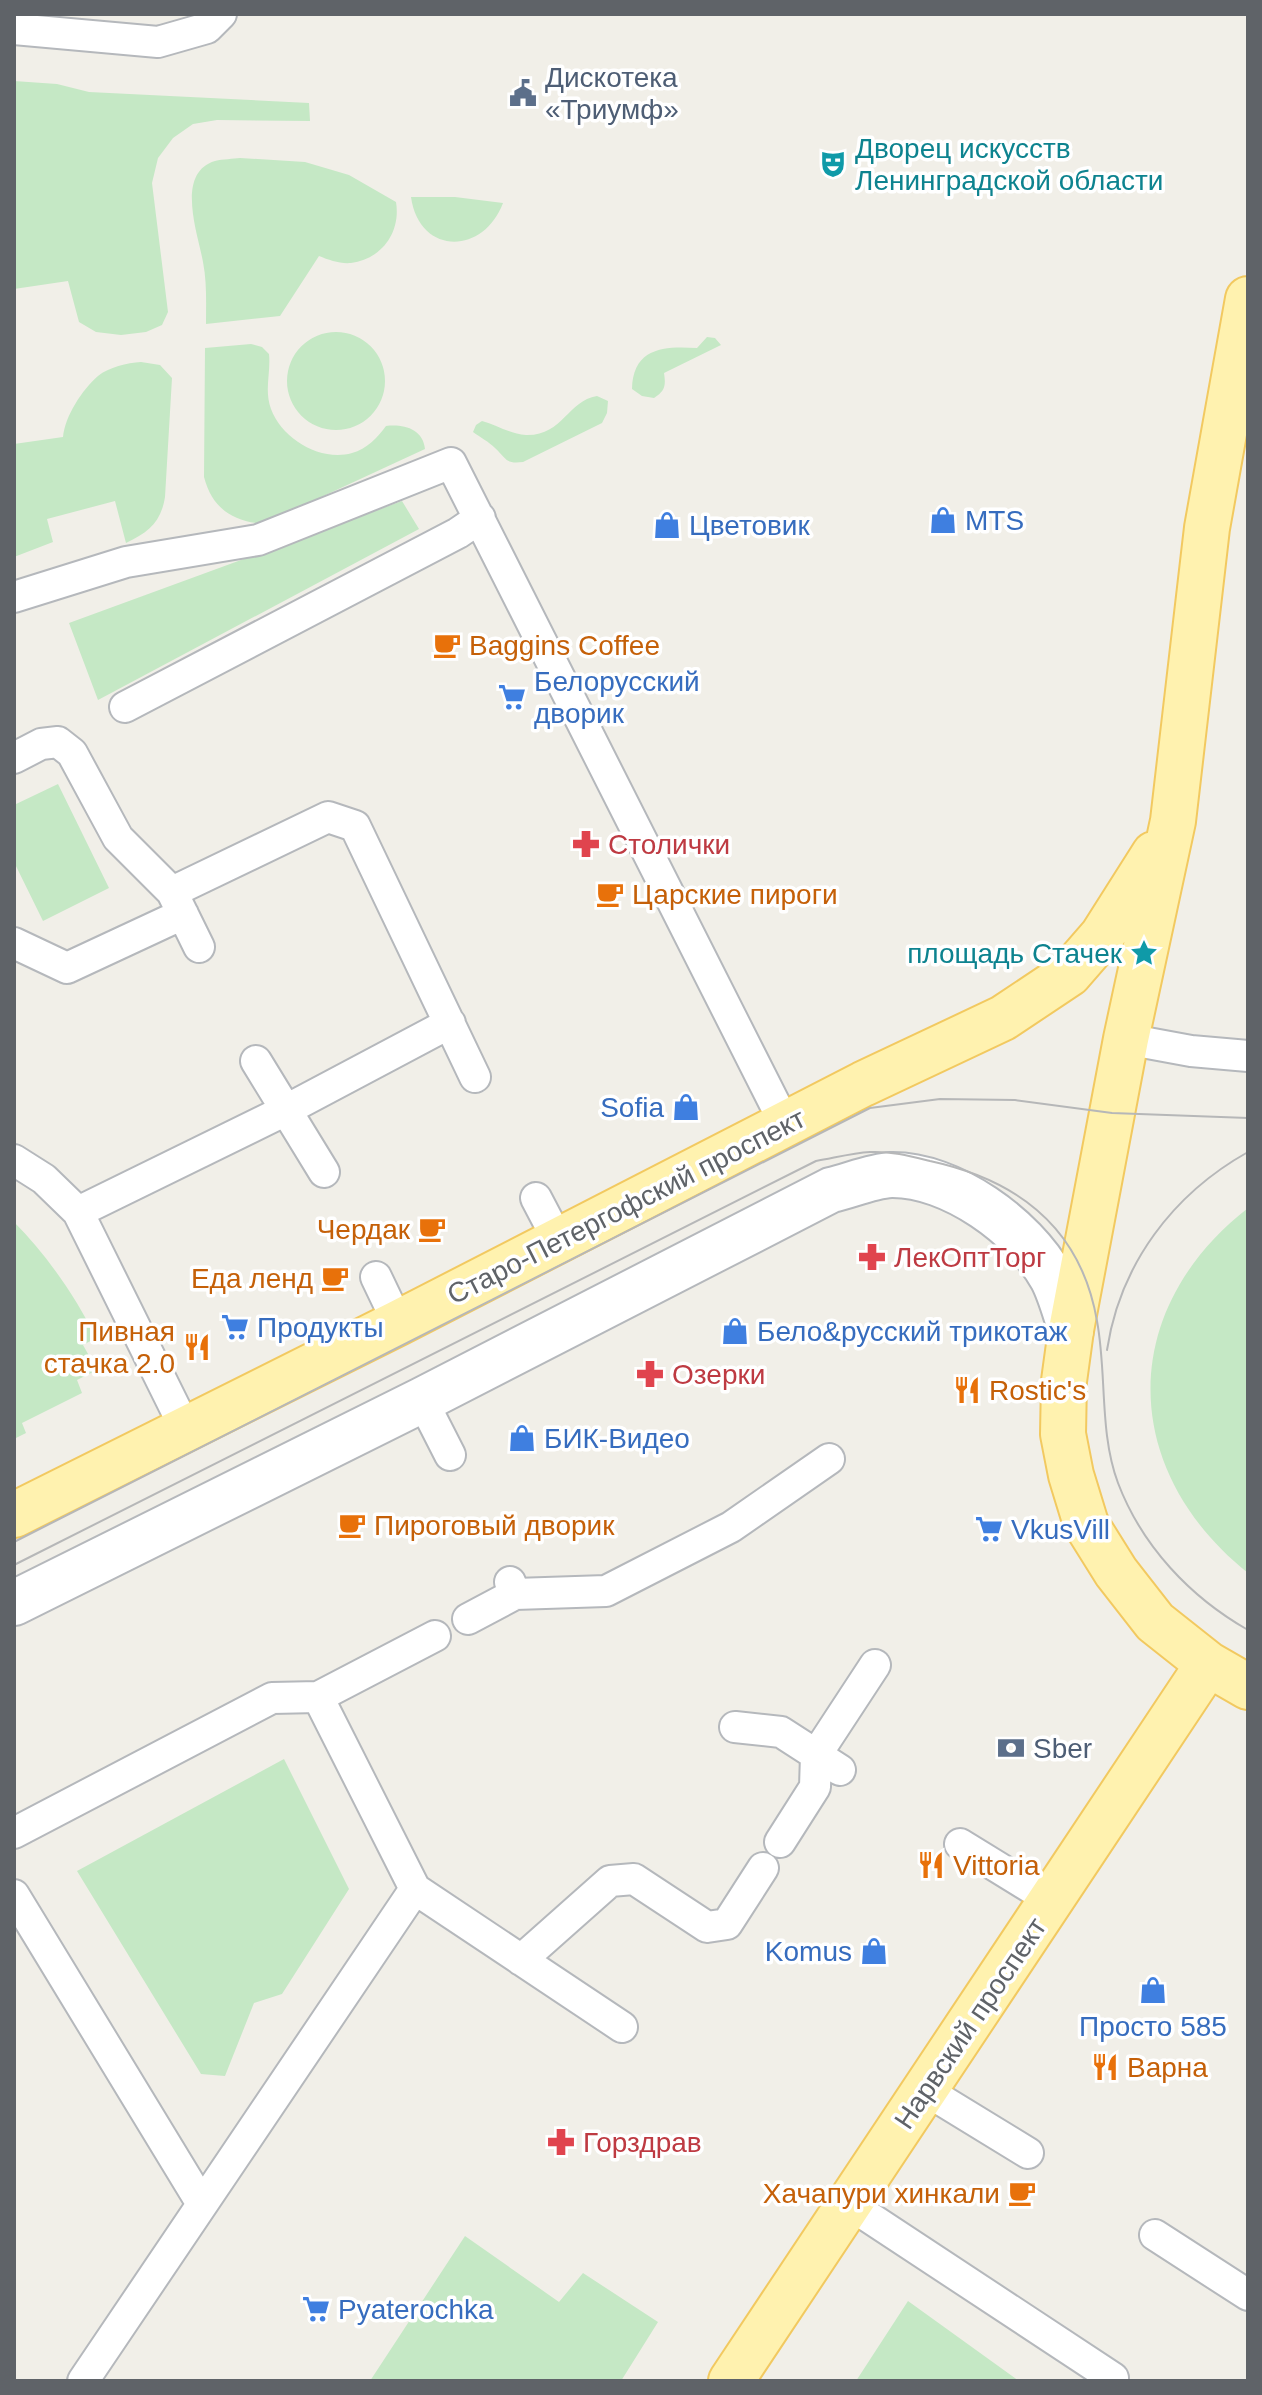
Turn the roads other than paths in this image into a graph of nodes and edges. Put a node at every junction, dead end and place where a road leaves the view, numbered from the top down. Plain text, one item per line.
1 (221, 14) edge
2 (14, 29) edge
3 (1248, 299) edge
4 (480, 518) junction
5 (14, 597) edge
6 (125, 707) dead end
7 (14, 758) edge
8 (1173, 821) junction
9 (177, 903) junction
10 (14, 943) edge
11 (199, 947) dead end
12 (450, 1023) junction
13 (1126, 1039) junction
14 (1248, 1056) edge
15 (256, 1061) dead end
16 (475, 1077) dead end
17 (286, 1110) junction
18 (785, 1124) junction
19 (14, 1160) edge
20 (324, 1172) dead end
21 (536, 1198) dead end
22 (78, 1212) junction
23 (558, 1240) junction
24 (376, 1277) dead end
25 (398, 1323) junction
26 (1071, 1330) junction
27 (422, 1400) junction
28 (186, 1430) junction
29 (450, 1455) dead end
30 (829, 1459) dead end
31 (14, 1515) edge
32 (14, 1603) edge
33 (468, 1619) dead end
34 (435, 1636) dead end
35 (1208, 1664) junction
36 (875, 1665) dead end
37 (1248, 1687) edge
38 (318, 1697) junction
39 (735, 1727) dead end
40 (828, 1762) junction
41 (14, 1833) edge
42 (780, 1842) dead end
43 (960, 1844) dead end
44 (763, 1868) dead end
45 (415, 1889) junction
46 (14, 1895) edge
47 (1051, 1900) junction
48 (521, 1960) junction
49 (622, 2027) dead end
50 (925, 2090) junction
51 (1028, 2153) dead end
52 (202, 2204) junction
53 (849, 2204) junction
54 (1155, 2235) dead end
55 (1248, 2295) edge
56 (83, 2381) edge
57 (731, 2381) edge
58 (1111, 2381) edge

1 - 2 lane
3 - 8 main road
4 - 5 lane
4 - 6 lane
4 - 18 lane
7 - 9 lane
8 - 13 main road
8 - 18 main road, Старо-Петергофский проспект
9 - 10 lane
9 - 11 lane
9 - 12 lane
12 - 16 lane
12 - 17 lane
13 - 14 lane
13 - 26 main road
15 - 17 lane
17 - 20 lane
17 - 22 lane
18 - 23 main road, Старо-Петергофский проспект
19 - 22 lane
21 - 23 lane
22 - 28 lane
23 - 25 main road, Старо-Петергофский проспект
24 - 25 lane
25 - 28 main road, Старо-Петергофский проспект
26 - 27 street
26 - 35 main road
27 - 29 lane
27 - 32 street
28 - 31 main road, Старо-Петергофский проспект
30 - 33 lane
34 - 38 lane
35 - 37 main road
35 - 47 main road, Нарвский проспект
36 - 40 lane
38 - 41 lane
38 - 45 lane
39 - 40 lane
40 - 42 lane
43 - 47 lane
44 - 48 lane
45 - 48 lane
45 - 52 lane
46 - 52 lane
47 - 50 main road, Нарвский проспект
48 - 49 lane
50 - 51 lane
50 - 53 main road, Нарвский проспект
52 - 56 lane
53 - 57 main road, Нарвский проспект
53 - 58 lane
54 - 55 lane

